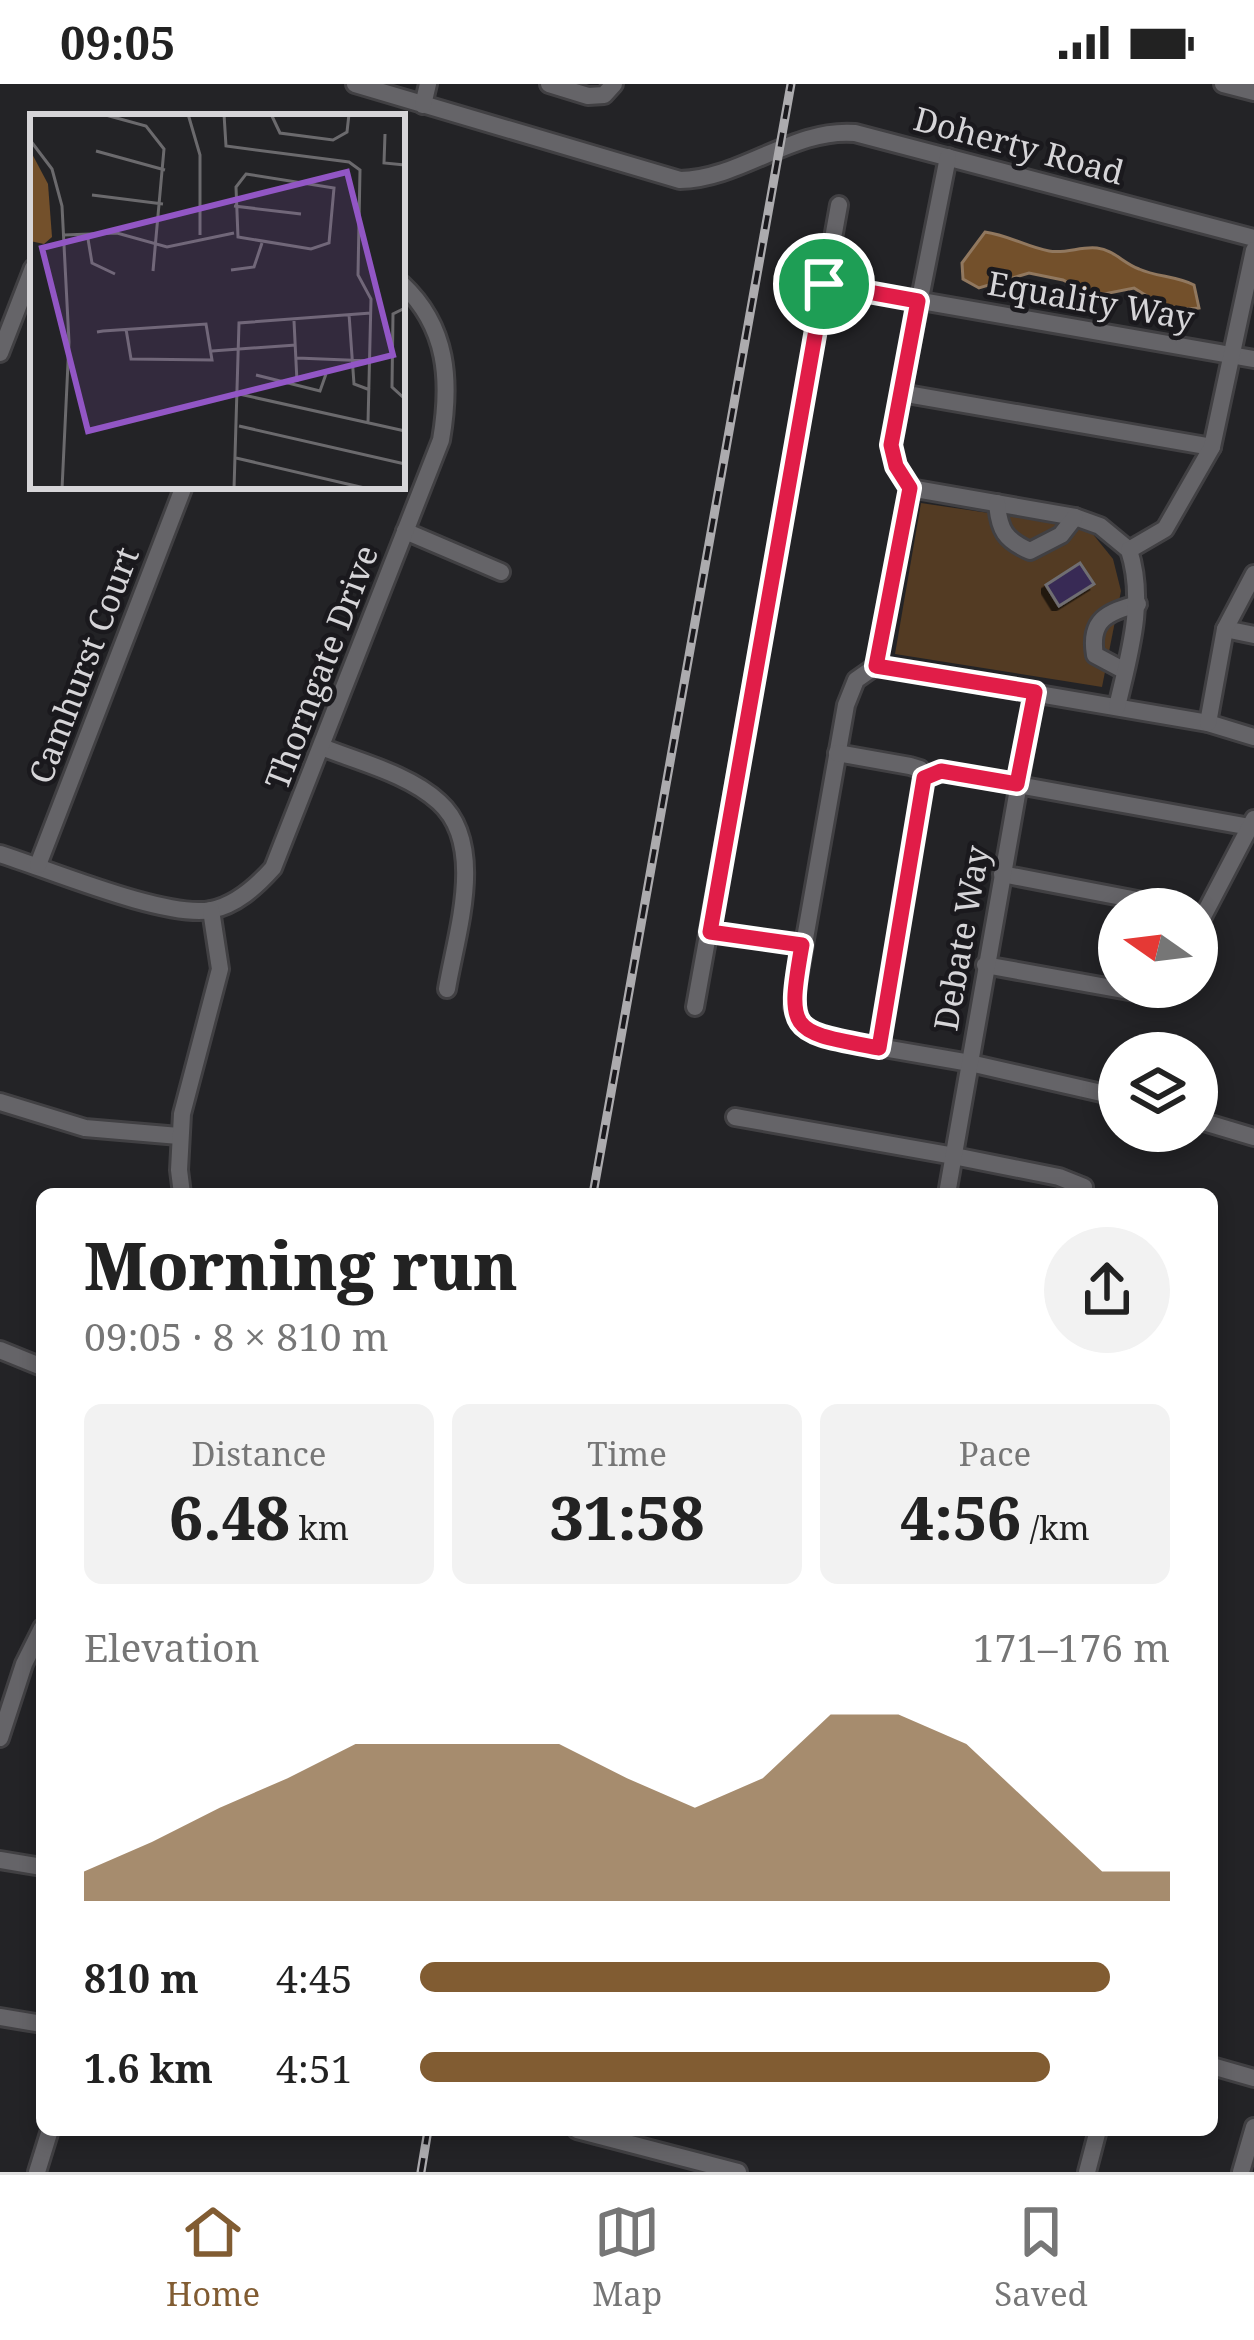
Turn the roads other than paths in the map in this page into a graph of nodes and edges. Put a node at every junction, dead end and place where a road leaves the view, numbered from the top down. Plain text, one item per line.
1 (355, 84) edge
2 (428, 84) edge
3 (549, 84) edge
4 (614, 84) edge
5 (1223, 84) edge
6 (1254, 92) edge
7 (423, 105) junction
8 (948, 157) junction
9 (839, 205) dead end
10 (1254, 238) edge
11 (1254, 250) edge
12 (30, 276) edge
13 (824, 284) junction
14 (405, 287) edge
15 (918, 301) junction
16 (0, 353) edge
17 (1233, 355) junction
18 (1254, 359) edge
19 (901, 393) junction
20 (1213, 447) junction
21 (910, 488) junction
22 (183, 489) edge
23 (998, 503) junction
24 (1075, 517) junction
25 (406, 531) junction
26 (1129, 550) junction
27 (501, 572) dead end
28 (1254, 574) edge
29 (1138, 604) junction
30 (1225, 628) junction
31 (1254, 635) edge
32 (876, 666) junction
33 (1125, 671) junction
34 (1035, 692) junction
35 (1118, 707) junction
36 (1208, 723) junction
37 (1254, 737) edge
38 (322, 747) junction
39 (837, 753) junction
40 (924, 778) junction
41 (1017, 784) junction
42 (1252, 823) edge
43 (0, 854) edge
44 (38, 866) junction
45 (1002, 874) junction
46 (1216, 888) edge
47 (1098, 892) edge
48 (211, 910) junction
49 (710, 932) junction
50 (802, 945) junction
51 (985, 965) junction
52 (1098, 982) edge
53 (447, 988) dead end
54 (695, 1007) dead end
55 (879, 1048) junction
56 (970, 1063) junction
57 (1098, 1092) edge
58 (0, 1102) edge
59 (735, 1117) dead end
60 (1218, 1126) edge
61 (179, 1136) junction
62 (1254, 1137) edge
63 (953, 1156) junction
64 (1084, 1186) dead end
65 (182, 1188) edge
66 (947, 1188) edge
67 (0, 1350) edge
68 (36, 1365) edge
69 (36, 1640) edge
70 (0, 1738) edge
71 (0, 1860) edge
72 (36, 1866) edge
73 (0, 2017) edge
74 (36, 2023) edge
75 (1218, 2068) edge
76 (1254, 2078) edge
77 (1254, 2126) edge
78 (48, 2136) edge
79 (623, 2136) edge
80 (1096, 2136) edge
81 (38, 2172) edge
82 (738, 2172) edge
83 (1087, 2172) edge
84 (1241, 2172) edge

1 - 7 street, Doherty Road
2 - 7 street
3 - 4 street
5 - 6 street
7 - 8 street, Doherty Road
8 - 10 street, Doherty Road
8 - 15 street
9 - 13 street
11 - 17 street
12 - 16 street
13 - 15 street, Equality Way
13 - 49 street
14 - 25 street, Thorngate Drive
15 - 17 street, Equality Way
15 - 19 street
17 - 18 street, Equality Way
17 - 20 street
19 - 20 street
19 - 21 street
20 - 26 street
21 - 23 street
21 - 32 street
22 - 44 street, Camhurst Court
23 - 24 street
23 - 24 street
24 - 26 street
25 - 27 street
25 - 38 street, Thorngate Drive
26 - 29 street
28 - 30 street
29 - 33 street
29 - 33 street
30 - 31 street
30 - 36 street
32 - 34 street
32 - 39 street
33 - 35 street
34 - 35 street
34 - 41 street, Debate Way
35 - 36 street
36 - 37 street
38 - 48 street, Thorngate Drive
38 - 53 street
39 - 40 street
39 - 50 street
40 - 41 street
40 - 55 street
41 - 42 street
41 - 45 street, Debate Way
42 - 46 street
43 - 44 street
44 - 48 street
45 - 47 street
45 - 51 street, Debate Way
48 - 61 street
49 - 50 street
49 - 54 street
50 - 55 street
51 - 52 street
51 - 56 street, Debate Way
55 - 56 street
56 - 57 street
56 - 63 street, Debate Way
58 - 61 street
59 - 63 street
60 - 62 street
61 - 65 street
63 - 64 street
63 - 66 street, Debate Way
67 - 68 street
69 - 70 street
71 - 72 street
73 - 74 street
75 - 76 street
77 - 84 street
78 - 81 street
79 - 82 street
80 - 83 street

